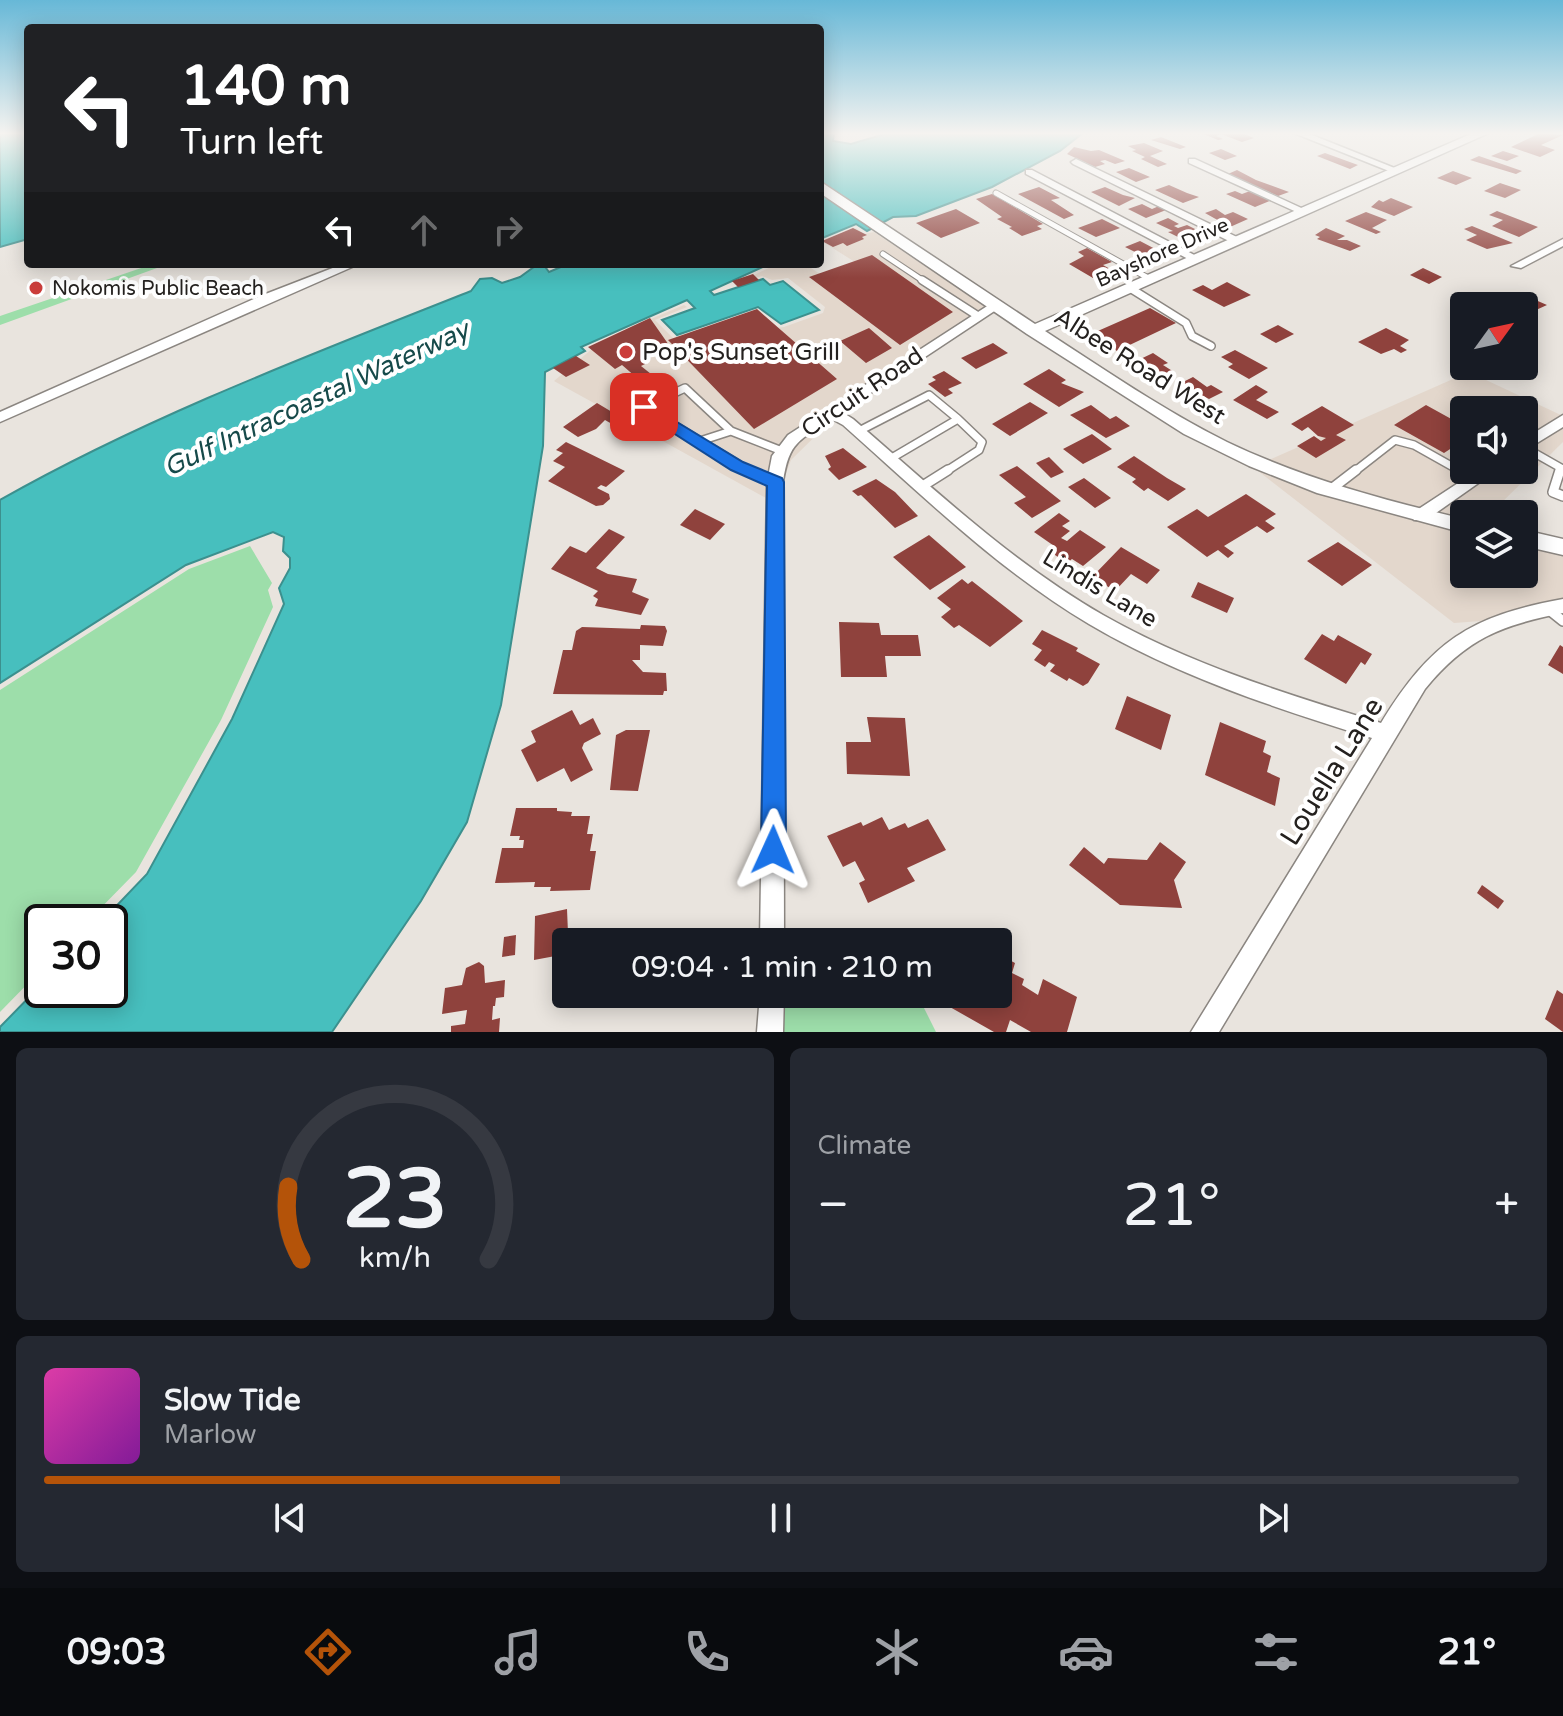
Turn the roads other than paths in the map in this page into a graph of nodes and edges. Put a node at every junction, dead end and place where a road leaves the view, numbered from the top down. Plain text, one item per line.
1 (1047, 181) edge
2 (1115, 181) edge
3 (1237, 181) edge
4 (1374, 181) edge
5 (824, 190) edge
6 (996, 193) dead end
7 (1305, 212) junction
8 (1237, 241) junction
9 (1563, 242) edge
10 (883, 254) dead end
11 (925, 257) junction
12 (1196, 259) junction
13 (1517, 266) dead end
14 (343, 268) edge
15 (908, 268) junction
16 (1150, 279) junction
17 (1130, 288) junction
18 (995, 305) junction
19 (978, 316) junction
20 (1033, 331) junction
21 (1211, 346) dead end
22 (831, 412) junction
23 (0, 417) edge
24 (958, 419) junction
25 (1563, 420) edge
26 (731, 431) junction
27 (859, 431) junction
28 (1538, 437) edge
29 (700, 441) junction
30 (782, 451) junction
31 (1538, 455) edge
32 (890, 459) junction
33 (1450, 460) edge
34 (775, 482) junction
35 (1467, 484) edge
36 (921, 487) junction
37 (1330, 490) junction
38 (1563, 496) edge
39 (1420, 516) junction
40 (1450, 523) edge
41 (1538, 541) edge
42 (1563, 547) edge
43 (1558, 612) edge
44 (1386, 734) junction
45 (772, 928) edge
46 (771, 1008) edge
47 (770, 1032) edge
48 (1204, 1032) edge

1 - 12 street
2 - 8 street
3 - 7 street
4 - 7 street, Bayshore Drive
5 - 11 street, Albee Road West
6 - 16 lane
7 - 8 street, Bayshore Drive
8 - 12 street, Bayshore Drive
9 - 13 street
10 - 15 lane
11 - 15 lane
11 - 18 street, Albee Road West
12 - 16 street, Bayshore Drive
14 - 23 street
15 - 19 lane
16 - 17 street, Bayshore Drive
17 - 20 street, Bayshore Drive
17 - 21 lane
18 - 19 street, Circuit Road
18 - 20 street, Albee Road West
19 - 22 street, Circuit Road
20 - 37 street, Albee Road West
22 - 27 street, Lindis Lane
22 - 30 street, Circuit Road
24 - 27 lane
24 - 32 lane
24 - 36 lane
25 - 28 street
26 - 29 lane
26 - 29 lane
26 - 30 lane
27 - 32 street, Lindis Lane
29 - 34 lane
30 - 34 street, Circuit Road
31 - 38 lane
32 - 36 street, Lindis Lane
33 - 37 lane
34 - 45 street, Circuit Road
35 - 39 street
36 - 44 street, Lindis Lane
37 - 39 street, Albee Road West
39 - 40 street, Albee Road West
41 - 42 street
43 - 44 street, Louella Lane
44 - 48 street, Louella Lane
46 - 47 street

